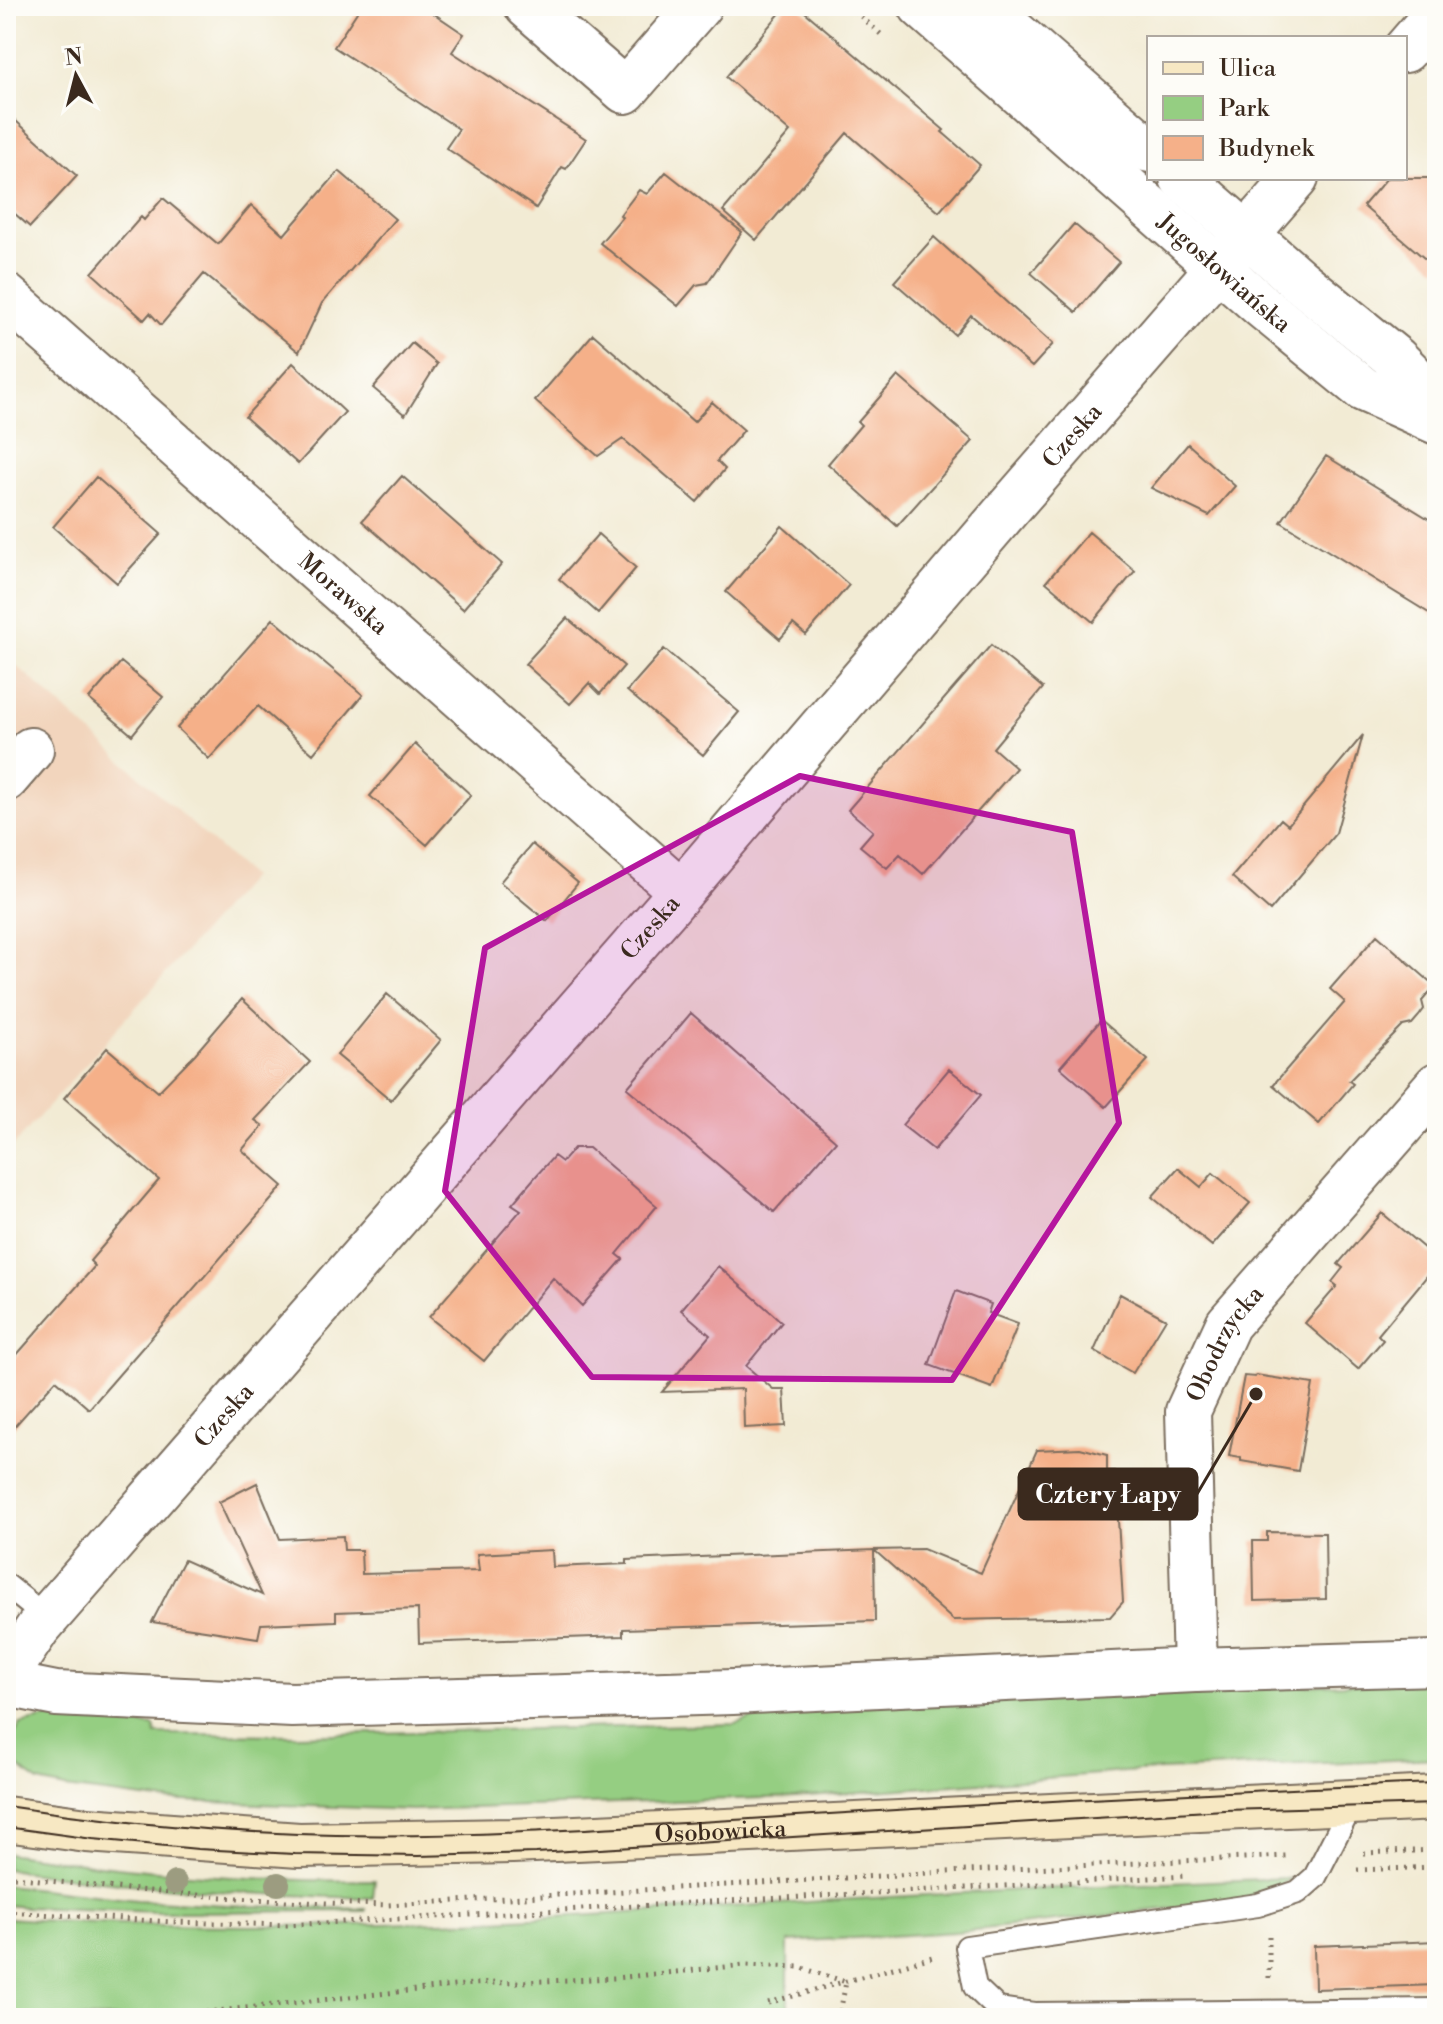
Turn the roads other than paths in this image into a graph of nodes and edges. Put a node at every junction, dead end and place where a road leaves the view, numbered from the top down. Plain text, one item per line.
1 (527, 6) edge
2 (699, 6) edge
3 (921, 6) edge
4 (984, 6) edge
5 (1437, 13) edge
6 (1407, 48) edge
7 (1041, 55) junction
8 (1013, 88) junction
9 (1147, 148) edge
10 (1184, 180) edge
11 (1294, 180) edge
12 (1247, 235) junction
13 (1219, 268) junction
14 (6, 296) edge
15 (1437, 400) edge
16 (1437, 422) edge
17 (681, 891) junction
18 (1437, 1085) edge
19 (6, 1585) edge
20 (47, 1618) junction
21 (1195, 1655) junction
22 (1437, 1663) edge
23 (6, 1676) edge
24 (6, 1684) edge
25 (1437, 1798) edge
26 (1353, 1802) junction
27 (6, 1819) edge
28 (1437, 2010) edge

1 - 2 street
3 - 8 street, Jugosłowiańska
4 - 7 street
5 - 6 street
7 - 8 street
7 - 9 street
8 - 13 street, Jugosłowiańska
10 - 12 street, Jugosłowiańska
11 - 12 street, Czeska
12 - 13 street, Czeska
12 - 15 street, Jugosłowiańska
13 - 16 street, Jugosłowiańska
13 - 17 street, Czeska
14 - 17 street, Morawska
17 - 20 street, Czeska
18 - 21 street, Obodrzycka
19 - 20 lane
20 - 23 street, Czeska
21 - 22 street
21 - 24 street
25 - 26 street, Osobowicka
26 - 27 street, Osobowicka
26 - 28 lane

